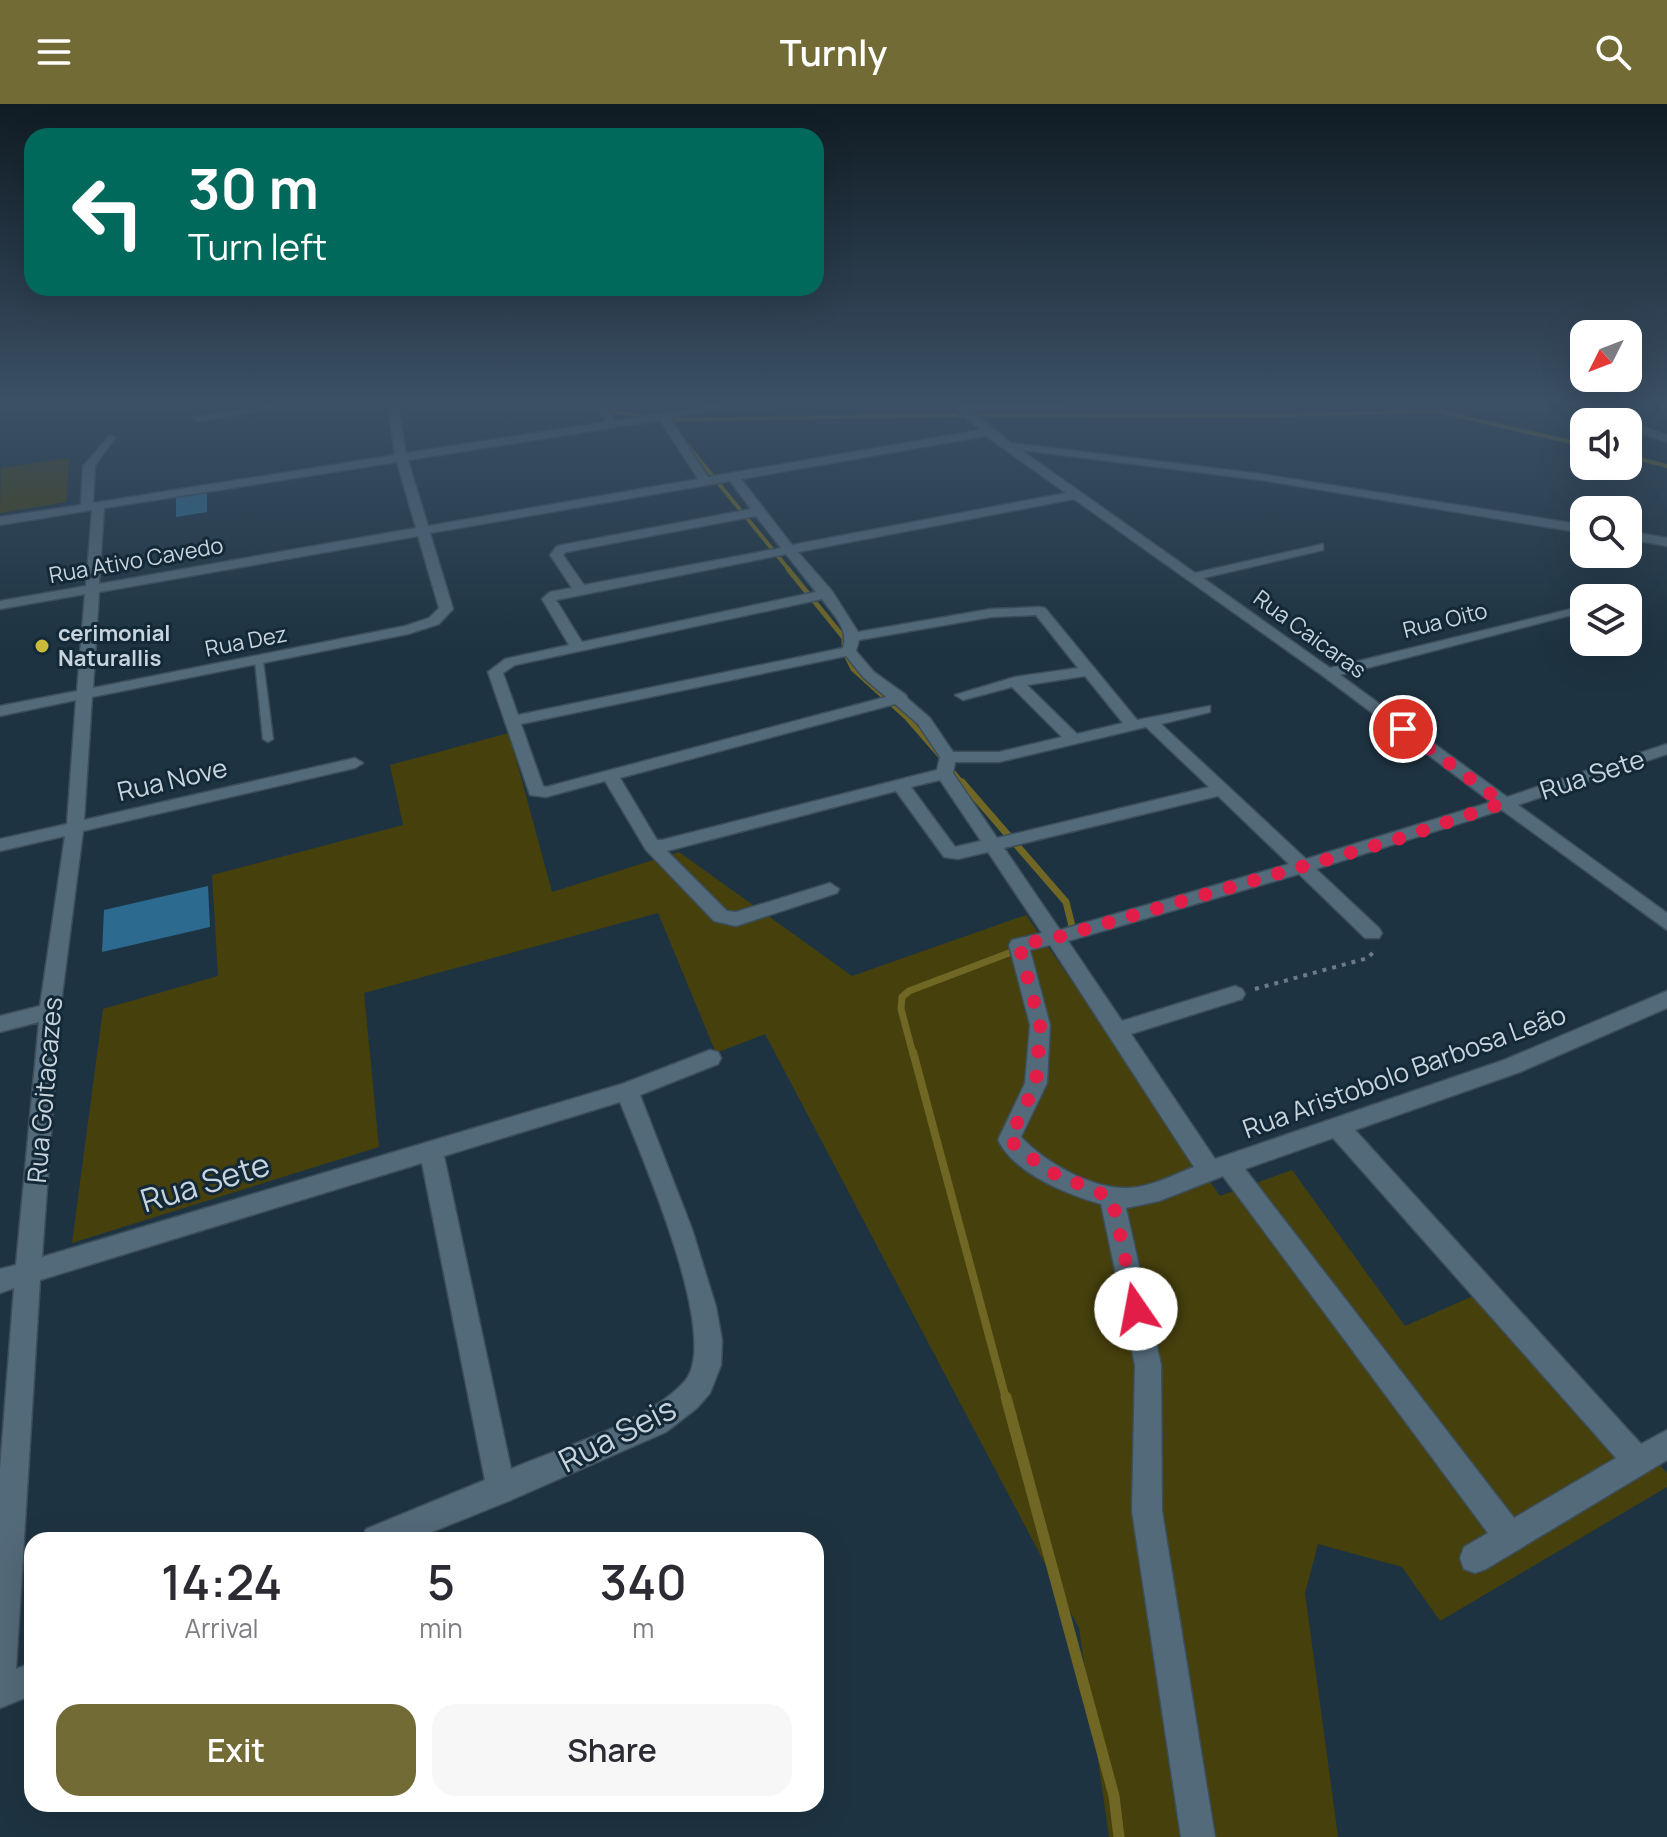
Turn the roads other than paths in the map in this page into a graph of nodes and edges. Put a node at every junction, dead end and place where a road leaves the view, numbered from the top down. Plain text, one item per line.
1 (91, 485) edge
2 (233, 485) edge
3 (409, 485) edge
4 (676, 485) edge
5 (739, 485) edge
6 (1060, 485) edge
7 (1310, 485) edge
8 (1074, 495) junction
9 (93, 508) junction
10 (757, 512) junction
11 (0, 521) edge
12 (1570, 527) edge
13 (421, 530) junction
14 (1642, 538) edge
15 (1667, 542) edge
16 (1318, 547) dead end
17 (792, 549) junction
18 (1193, 577) junction
19 (92, 589) junction
20 (580, 590) junction
21 (827, 594) junction
22 (0, 605) edge
23 (1570, 611) edge
24 (851, 644) junction
25 (578, 647) junction
26 (259, 661) junction
27 (1089, 671) junction
28 (1328, 673) junction
29 (1015, 682) junction
30 (963, 695) dead end
31 (84, 696) junction
32 (901, 698) junction
33 (1205, 709) dead end
34 (0, 711) edge
35 (512, 721) junction
36 (1143, 725) junction
37 (268, 739) dead end
38 (1074, 740) junction
39 (1667, 749) edge
40 (355, 763) dead end
41 (946, 765) junction
42 (610, 775) junction
43 (900, 784) junction
44 (1224, 789) junction
45 (1503, 803) junction
46 (75, 828) junction
47 (0, 845) edge
48 (993, 845) junction
49 (652, 846) junction
50 (1301, 865) junction
51 (830, 889) dead end
52 (1667, 923) edge
53 (1372, 933) road end
54 (1058, 937) junction
55 (1235, 994) road end
56 (1667, 999) edge
57 (50, 1011) junction
58 (0, 1024) edge
59 (1116, 1031) junction
60 (710, 1058) dead end
61 (627, 1091) junction
62 (1337, 1126) junction
63 (431, 1149) junction
64 (1220, 1169) junction
65 (1112, 1198) junction
66 (28, 1271) junction
67 (0, 1281) edge
68 (1667, 1444) edge
69 (1638, 1462) junction
70 (501, 1490) junction
71 (397, 1532) edge
72 (1510, 1538) junction
73 (1475, 1558) dead end
74 (0, 1674) edge
75 (24, 1682) edge
76 (0, 1692) edge
77 (1198, 1837) edge

1 - 9 street, Rua Goitacazes
2 - 9 street
3 - 13 street
4 - 13 street, Rua Ativo Cavedo
5 - 10 street
6 - 8 street, Rua Caicaras
7 - 12 street
8 - 17 street
8 - 18 street, Rua Caicaras
9 - 11 street
9 - 19 street, Rua Goitacazes
10 - 17 street
10 - 20 street
13 - 19 street, Rua Ativo Cavedo
13 - 26 street, Rua Dez
14 - 15 street
16 - 18 street
17 - 20 street
17 - 21 street
18 - 28 street, Rua Caicaras
19 - 22 street, Rua Ativo Cavedo
19 - 31 street, Rua Goitacazes
20 - 25 street
21 - 24 street
21 - 25 street
23 - 28 street, Rua Oito
24 - 27 street
24 - 32 street
24 - 35 street
25 - 35 street
26 - 31 street, Rua Dez
26 - 37 lane
27 - 29 street
27 - 36 street
28 - 45 street, Rua Caicaras
29 - 30 street
29 - 38 street
31 - 34 street, Rua Dez
31 - 46 street, Rua Goitacazes
32 - 41 street
32 - 42 street
33 - 36 street
35 - 42 street
36 - 38 street
36 - 44 street
38 - 41 street
39 - 45 street, Rua Sete
40 - 46 street, Rua Nove
41 - 43 street
41 - 48 street
42 - 49 street
43 - 48 street
43 - 49 street
44 - 48 street
44 - 50 street
45 - 50 street, Rua Sete
45 - 52 street, Rua Caicaras
46 - 47 street, Rua Nove
46 - 57 street, Rua Goitacazes
48 - 54 street
49 - 51 street
50 - 53 street
50 - 54 street, Rua Sete
54 - 59 street
54 - 65 street, Rua Sete
55 - 59 street
56 - 62 street, Rua Aristobolo Barbosa Leão
57 - 58 street
57 - 66 street, Rua Goitacazes
59 - 64 street
60 - 61 street, Rua Sete
61 - 63 street, Rua Sete
61 - 70 street, Rua Seis
62 - 64 street, Rua Aristobolo Barbosa Leão
62 - 69 street
63 - 66 street, Rua Sete
63 - 70 street
64 - 65 street, Rua Aristobolo Barbosa Leão
64 - 72 street
65 - 77 street
66 - 67 street, Rua Sete
66 - 74 street, Rua Goitacazes
68 - 69 street
69 - 72 street
70 - 71 street, Rua Seis
72 - 73 street
75 - 76 street

